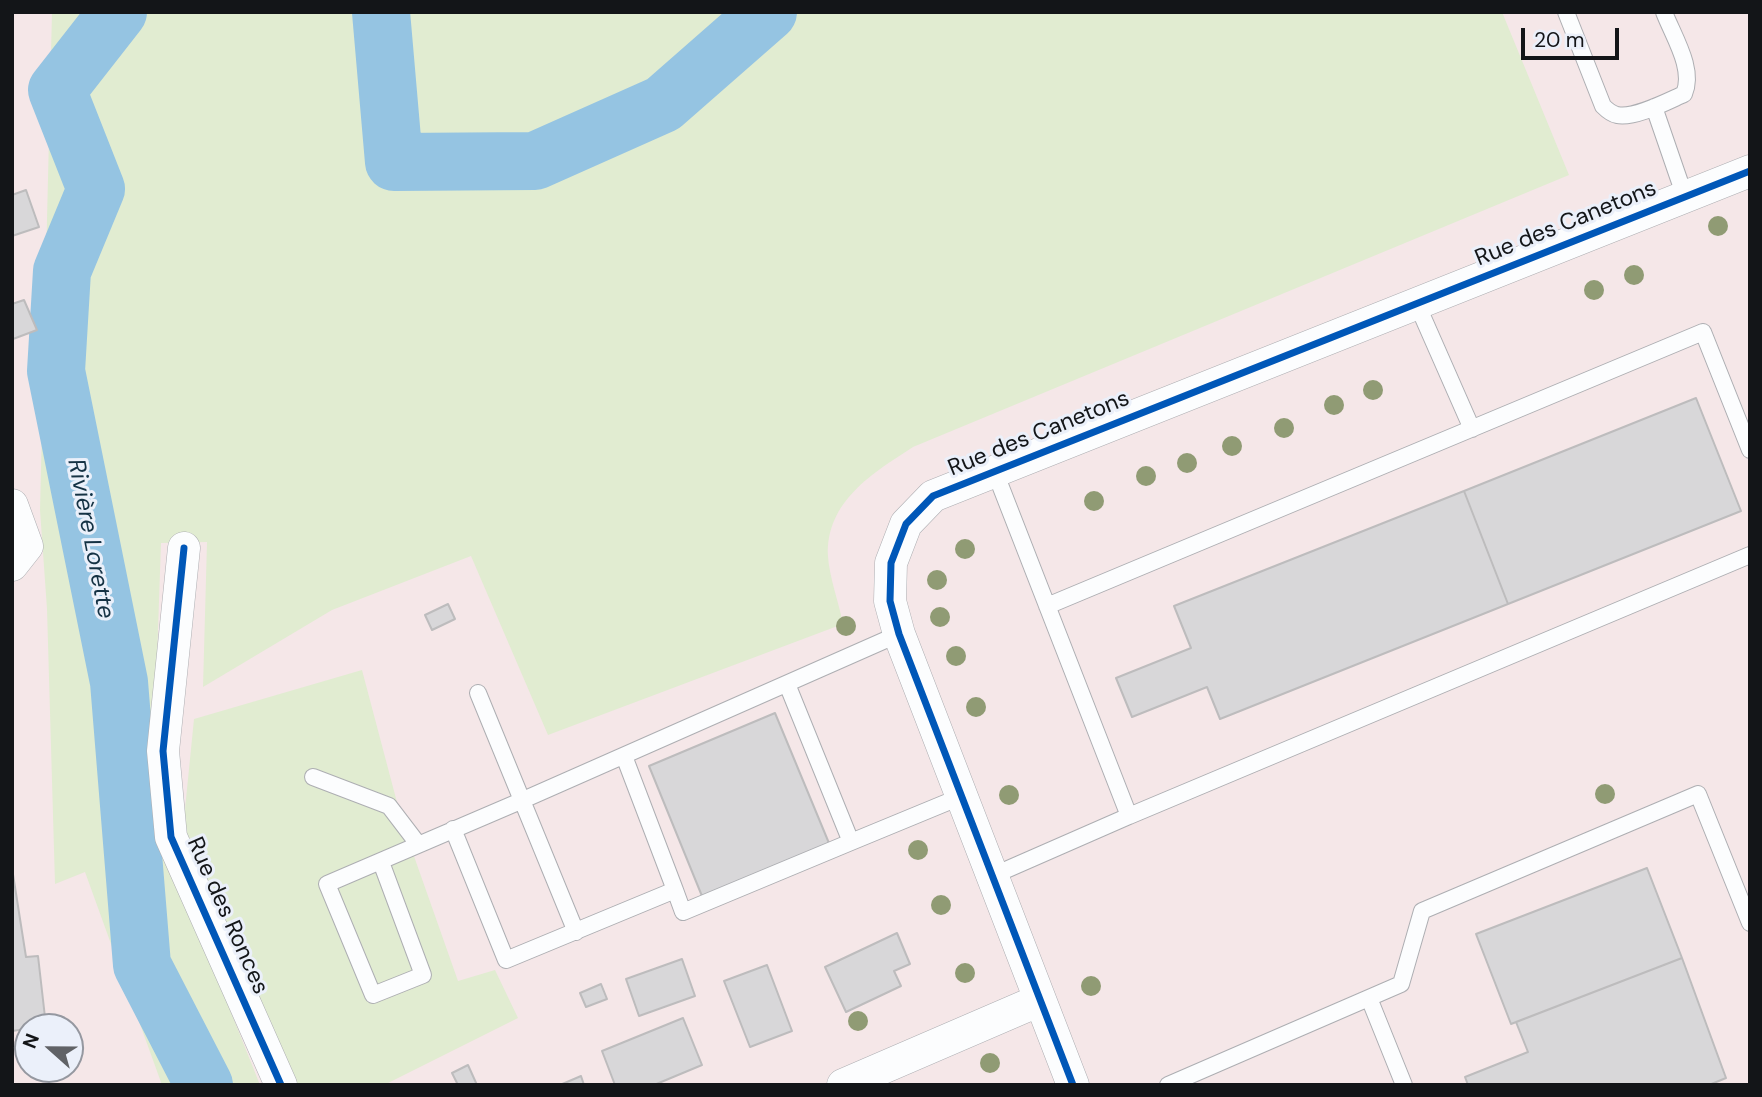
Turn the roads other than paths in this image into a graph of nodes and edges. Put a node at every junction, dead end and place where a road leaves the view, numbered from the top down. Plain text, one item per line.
1 (1566, 12) edge
2 (1664, 12) edge
3 (1654, 107) junction
4 (1750, 172) edge
5 (1685, 197) junction
6 (1416, 304) junction
7 (1472, 429) junction
8 (1750, 450) edge
9 (996, 472) junction
10 (12, 505) edge
11 (184, 548) dead end
12 (1750, 555) edge
13 (12, 565) edge
14 (1047, 606) junction
15 (899, 634) junction
16 (787, 684) junction
17 (478, 693) dead end
18 (624, 756) junction
19 (313, 777) dead end
20 (960, 797) junction
21 (523, 800) junction
22 (1129, 816) junction
23 (453, 828) junction
24 (851, 842) junction
25 (418, 844) junction
26 (380, 862) junction
27 (992, 876) junction
28 (675, 891) junction
29 (1750, 923) edge
30 (576, 932) junction
31 (1369, 998) junction
32 (1040, 1000) junction
33 (281, 1085) edge
34 (843, 1085) edge
35 (1073, 1085) edge
36 (1168, 1085) edge
37 (1404, 1085) edge

1 - 3 lane
2 - 3 lane
3 - 5 lane
4 - 5 street, Rue des Canetons
5 - 6 street, Rue des Canetons
6 - 7 lane
6 - 9 street, Rue des Canetons
7 - 8 lane
7 - 14 lane
9 - 14 lane
9 - 15 street, Rue des Canetons
10 - 13 street
11 - 33 street, Rue des Ronces
12 - 22 lane
14 - 22 lane
15 - 16 lane
15 - 20 street, Rue des Canetons
16 - 18 lane
16 - 24 lane
17 - 21 lane
18 - 21 lane
18 - 28 lane
19 - 25 lane
20 - 24 lane
20 - 27 street, Rue des Canetons
21 - 23 lane
21 - 30 lane
22 - 27 lane
23 - 25 lane
23 - 30 lane
24 - 28 lane
25 - 26 lane
26 - 26 lane
27 - 32 street, Rue des Canetons
28 - 30 lane
29 - 31 lane
31 - 36 lane
31 - 37 lane
32 - 34 street
32 - 35 street, Rue des Canetons

